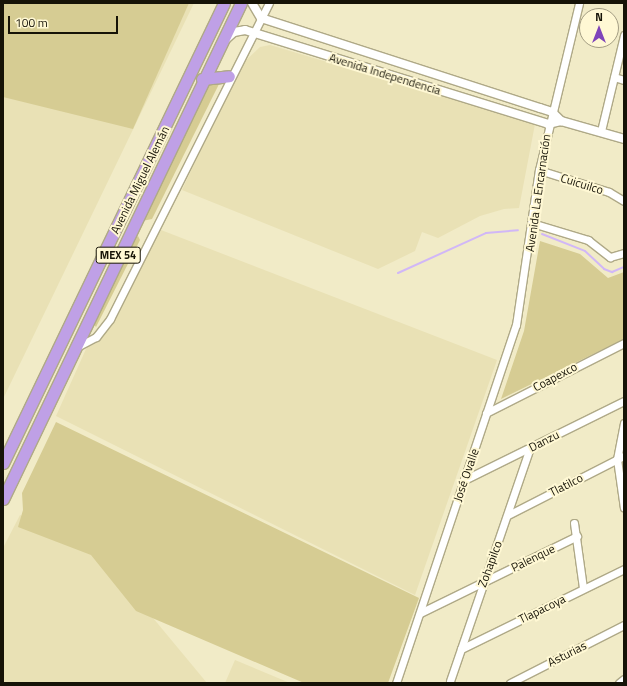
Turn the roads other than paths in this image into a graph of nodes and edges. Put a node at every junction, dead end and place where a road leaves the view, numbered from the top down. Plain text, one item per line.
1 (224, 3) edge
2 (241, 3) edge
3 (252, 3) edge
4 (269, 3) edge
5 (579, 3) edge
6 (261, 18) junction
7 (253, 33) junction
8 (624, 35) edge
9 (217, 51) junction
10 (229, 76) junction
11 (614, 77) junction
12 (202, 79) junction
13 (624, 80) edge
14 (552, 112) junction
15 (561, 121) junction
16 (548, 124) junction
17 (601, 131) junction
18 (624, 139) edge
19 (539, 170) junction
20 (624, 201) edge
21 (532, 225) junction
22 (624, 253) edge
23 (512, 337) joint
24 (624, 343) edge
25 (72, 350) junction
26 (624, 401) edge
27 (486, 413) junction
28 (624, 423) edge
29 (530, 448) junction
30 (620, 457) edge
31 (3, 463) edge
32 (464, 480) junction
33 (3, 499) edge
34 (624, 508) edge
35 (508, 515) junction
36 (574, 523) dead end
37 (577, 536) junction
38 (624, 569) edge
39 (484, 582) junction
40 (584, 588) junction
41 (420, 613) junction
42 (624, 625) edge
43 (461, 649) junction
44 (624, 679) edge
45 (523, 680) edge
46 (450, 681) dead end
47 (396, 683) edge
48 (510, 683) edge
49 (619, 683) edge

1 - 31 highway, Avenida Miguel Alemán / MEX 54
2 - 9 highway, Avenida Miguel Alemán / MEX 54
3 - 6 street
4 - 6 street
5 - 14 street, Avenida La Encarnación
6 - 7 street
6 - 14 street, Avenida Independencia
7 - 9 street, Avenida Independencia
7 - 10 street
7 - 16 street, Avenida Independencia
8 - 11 street
9 - 12 highway, Avenida Miguel Alemán / MEX 54
10 - 12 highway
10 - 25 street
11 - 13 street
11 - 17 street
12 - 25 highway, Avenida Miguel Alemán / MEX 54
14 - 15 street, Avenida Independencia
14 - 16 street, Avenida La Encarnación
15 - 16 street
15 - 17 street
16 - 19 street, Avenida La Encarnación
17 - 18 street
19 - 20 street, Cuicuilco
19 - 21 street, Avenida La Encarnación
21 - 22 street
21 - 23 street, Avenida La Encarnación
23 - 27 street, José Ovalle
24 - 27 street, Coapexco
25 - 33 highway, Avenida Miguel Alemán / MEX 54
26 - 29 street, Danzu
27 - 32 street, José Ovalle
28 - 30 street
29 - 32 street, Danzu
29 - 35 street, Zohapilco
30 - 34 street
30 - 35 street, Tlatilco
32 - 41 street, José Ovalle
35 - 39 street, Zohapilco
36 - 37 street
37 - 39 street, Palenque
37 - 40 street
38 - 40 street, Tlapacoya
39 - 41 street, Palenque
39 - 43 street, Zohapilco
40 - 43 street, Tlapacoya
41 - 47 street, José Ovalle
42 - 45 street, Asturias
43 - 46 street, Zohapilco
44 - 49 street
45 - 48 street, Asturias

